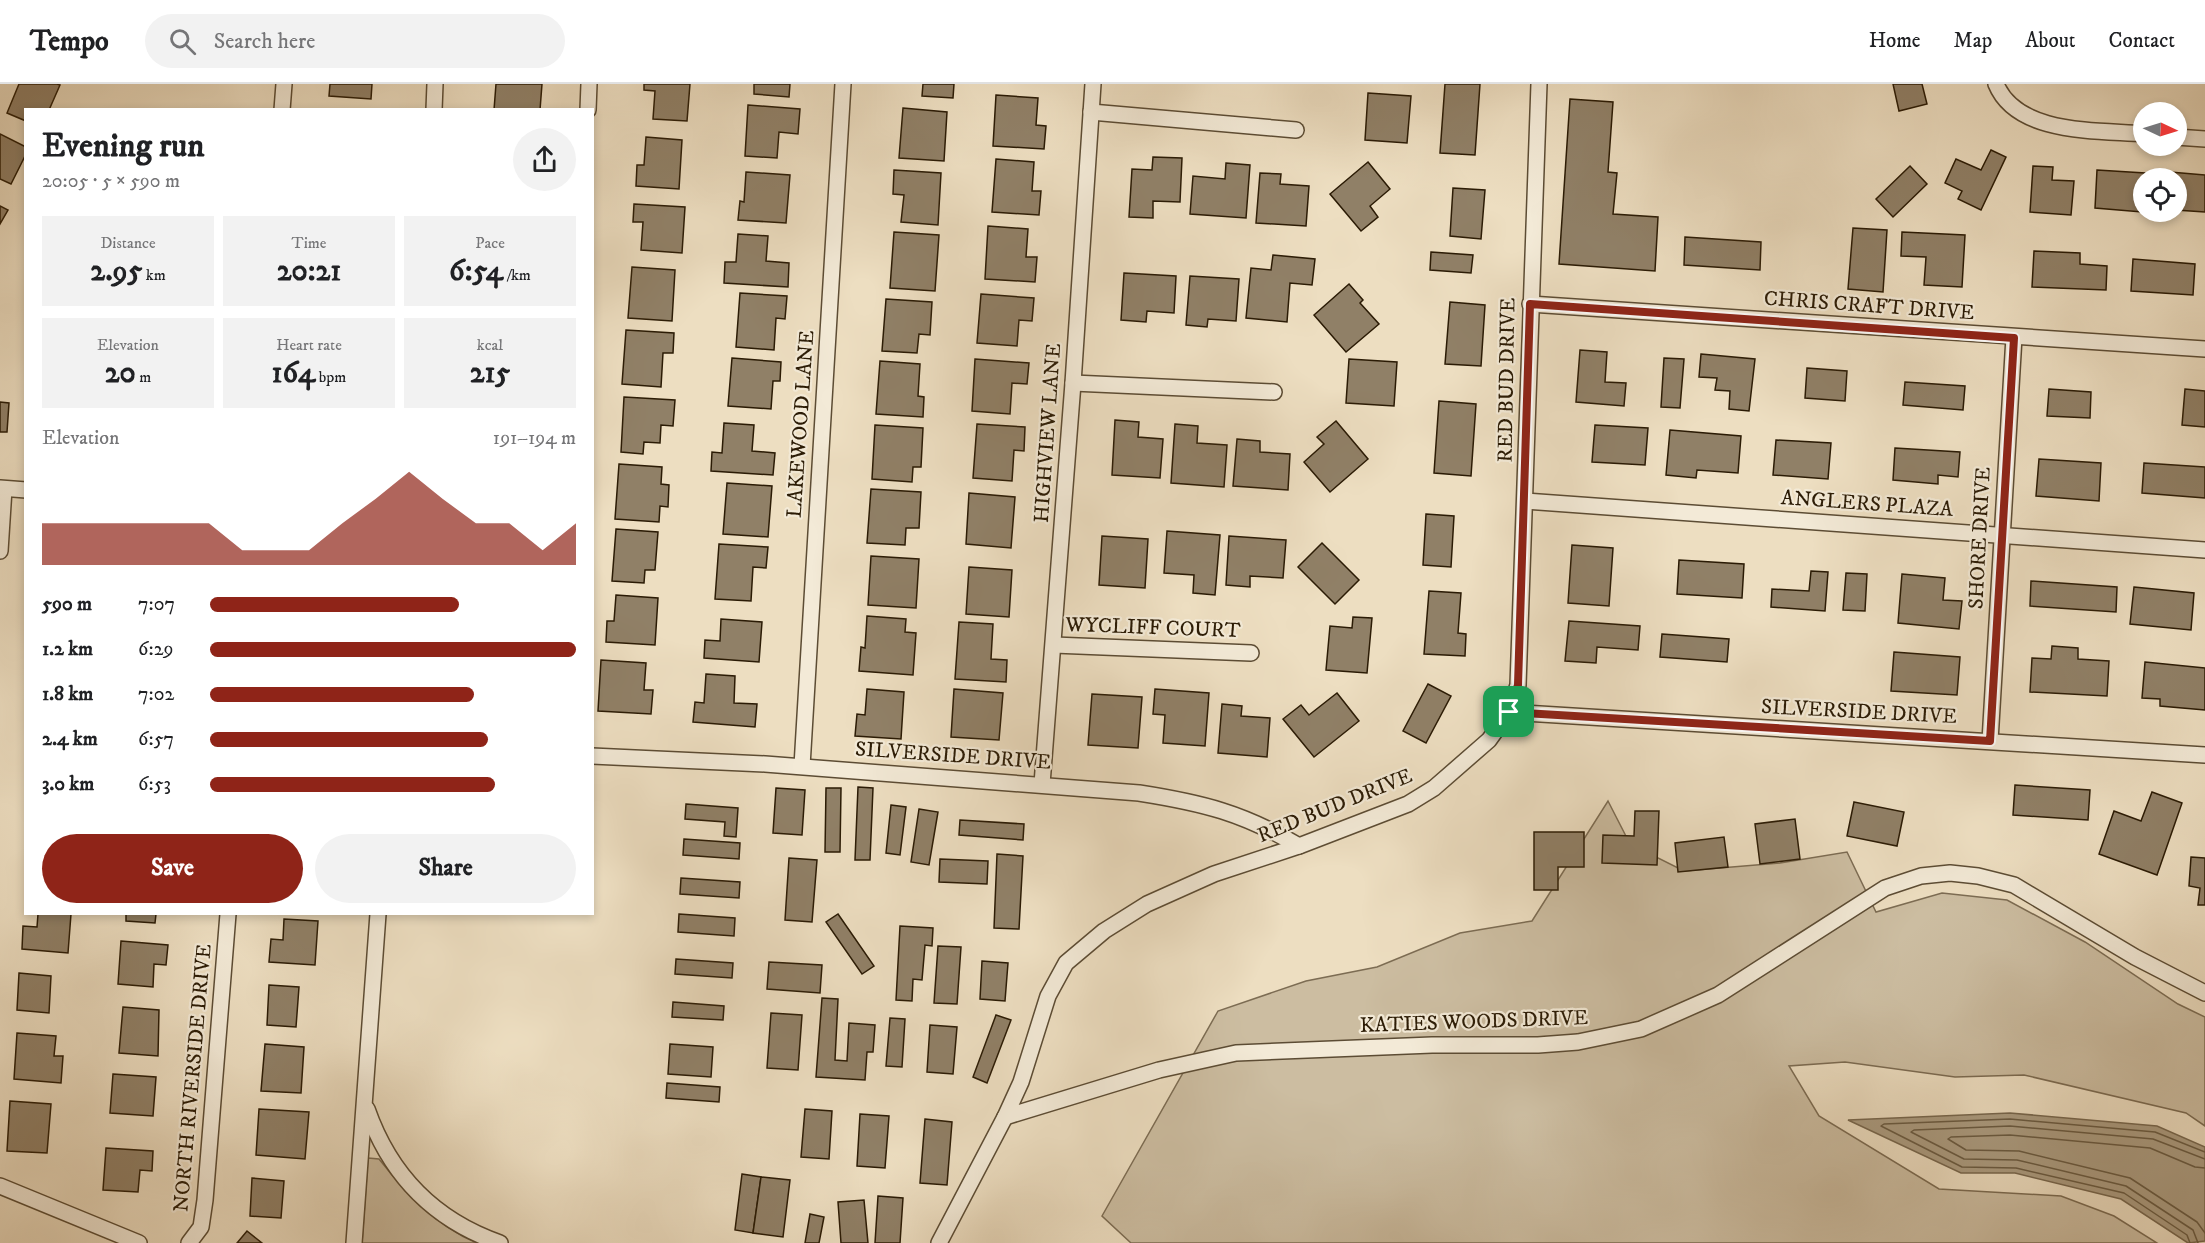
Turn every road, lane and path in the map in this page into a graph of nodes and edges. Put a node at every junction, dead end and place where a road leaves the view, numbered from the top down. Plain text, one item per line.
1 (284, 84) edge
2 (435, 84) edge
3 (589, 84) edge
4 (843, 84) edge
5 (1093, 84) edge
6 (1539, 84) edge
7 (1996, 84) edge
8 (282, 108) edge
9 (434, 108) edge
10 (588, 108) edge
11 (1091, 112) junction
12 (1296, 130) dead end
13 (2133, 133) edge
14 (2187, 138) edge
15 (2205, 139) edge
16 (1530, 304) junction
17 (2014, 338) junction
18 (2205, 349) edge
19 (1073, 383) junction
20 (1274, 392) dead end
21 (2, 488) edge
22 (24, 490) edge
23 (1525, 501) junction
24 (2001, 535) junction
25 (2205, 550) edge
26 (0, 551) edge
27 (1054, 645) junction
28 (1251, 653) dead end
29 (1509, 712) junction
30 (1990, 741) junction
31 (2205, 755) edge
32 (594, 756) edge
33 (802, 766) junction
34 (1042, 784) junction
35 (1299, 846) junction
36 (228, 915) edge
37 (378, 915) edge
38 (2205, 993) edge
39 (366, 1104) junction
40 (1005, 1117) junction
41 (0, 1186) edge
42 (139, 1243) edge
43 (189, 1243) edge
44 (354, 1243) edge
45 (500, 1243) edge
46 (939, 1243) edge

1 - 8 street
2 - 9 street
3 - 10 street
4 - 33 street, LAKEWOOD LANE
5 - 11 street, HIGHVIEW LANE
6 - 16 street, RED BUD DRIVE
7 - 13 street
11 - 12 street
11 - 19 street, HIGHVIEW LANE
14 - 15 street
16 - 17 street, CHRIS CRAFT DRIVE
16 - 23 street, RED BUD DRIVE
17 - 18 street, CHRIS CRAFT DRIVE
17 - 24 street, SHORE DRIVE
19 - 20 street
19 - 27 street, HIGHVIEW LANE
21 - 22 street
21 - 26 street
23 - 24 street, ANGLERS PLAZA
23 - 29 street, RED BUD DRIVE
24 - 25 street, ANGLERS PLAZA
24 - 30 street, SHORE DRIVE
27 - 28 street, WYCLIFF COURT
27 - 34 street, HIGHVIEW LANE
29 - 30 street, SILVERSIDE DRIVE
29 - 35 street, RED BUD DRIVE
30 - 31 street, SILVERSIDE DRIVE
32 - 33 street, SILVERSIDE DRIVE
33 - 34 street, SILVERSIDE DRIVE
34 - 35 street, SILVERSIDE DRIVE
35 - 40 street, RED BUD DRIVE
36 - 43 street, NORTH RIVERSIDE DRIVE
37 - 39 street
38 - 40 street, KATIES WOODS DRIVE
39 - 44 street
39 - 45 street
40 - 46 street, RED BUD DRIVE
41 - 42 street

